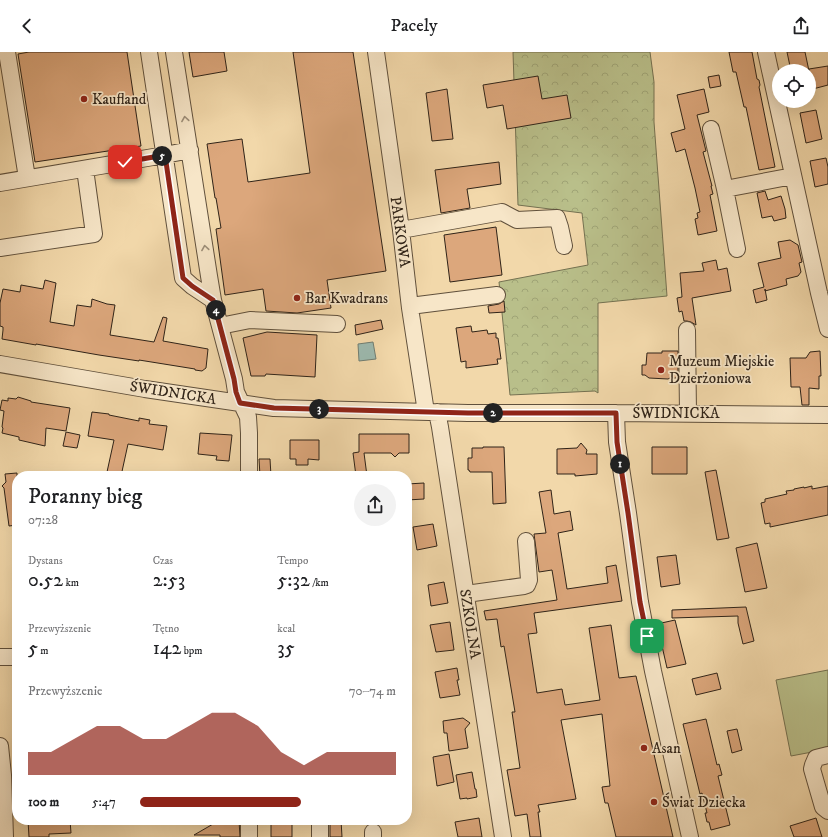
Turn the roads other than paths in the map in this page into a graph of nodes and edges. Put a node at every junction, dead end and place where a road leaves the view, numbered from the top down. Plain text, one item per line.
1 (7, 52) edge
2 (149, 52) edge
3 (174, 52) edge
4 (376, 52) edge
5 (766, 52) edge
6 (711, 130) dead end
7 (190, 150) junction
8 (165, 155) junction
9 (85, 169) junction
10 (794, 176) junction
11 (27, 178) junction
12 (0, 183) edge
13 (725, 189) junction
14 (401, 230) junction
15 (564, 246) dead end
16 (0, 248) edge
17 (737, 249) dead end
18 (209, 276) junction
19 (192, 286) junction
20 (497, 295) dead end
21 (213, 300) junction
22 (410, 306) junction
23 (337, 324) dead end
24 (220, 326) junction
25 (828, 329) edge
26 (687, 330) dead end
27 (0, 364) edge
28 (240, 403) junction
29 (431, 412) junction
30 (616, 413) junction
31 (688, 413) junction
32 (828, 415) edge
33 (249, 471) edge
34 (526, 541) dead end
35 (466, 594) junction
36 (0, 656) edge
37 (12, 657) edge
38 (0, 746) edge
39 (828, 755) edge
40 (10, 775) edge
41 (828, 812) edge
42 (249, 825) edge
43 (320, 825) edge
44 (5, 837) edge
45 (249, 837) edge
46 (320, 837) edge
47 (503, 837) edge
48 (690, 837) edge

1 - 11 street
2 - 8 street
7 -> 3 street
4 - 14 street, PARKOWA
5 - 10 street
6 - 13 street
7 - 8 street
18 -> 7 street
8 - 9 street
8 - 19 street
9 - 11 street
9 - 16 street
10 - 13 street
10 - 25 street
11 - 12 street
13 - 17 street
14 - 15 street
14 - 22 street, PARKOWA
18 - 19 street
18 - 21 street
19 - 21 street
20 - 22 street
21 - 24 street
22 - 29 street, PARKOWA
23 - 24 street
24 - 28 street
26 - 31 street
27 - 28 street, ŚWIDNICKA
28 - 29 street, ŚWIDNICKA
28 - 33 street
29 - 30 street, ŚWIDNICKA
29 - 35 street, SZKOLNA
30 - 31 street, ŚWIDNICKA
30 - 48 street
31 - 32 street, ŚWIDNICKA
34 - 35 street
35 - 47 street, SZKOLNA
36 - 37 street
38 - 40 street
39 - 41 street
40 - 44 street
42 - 45 street
43 - 46 street

